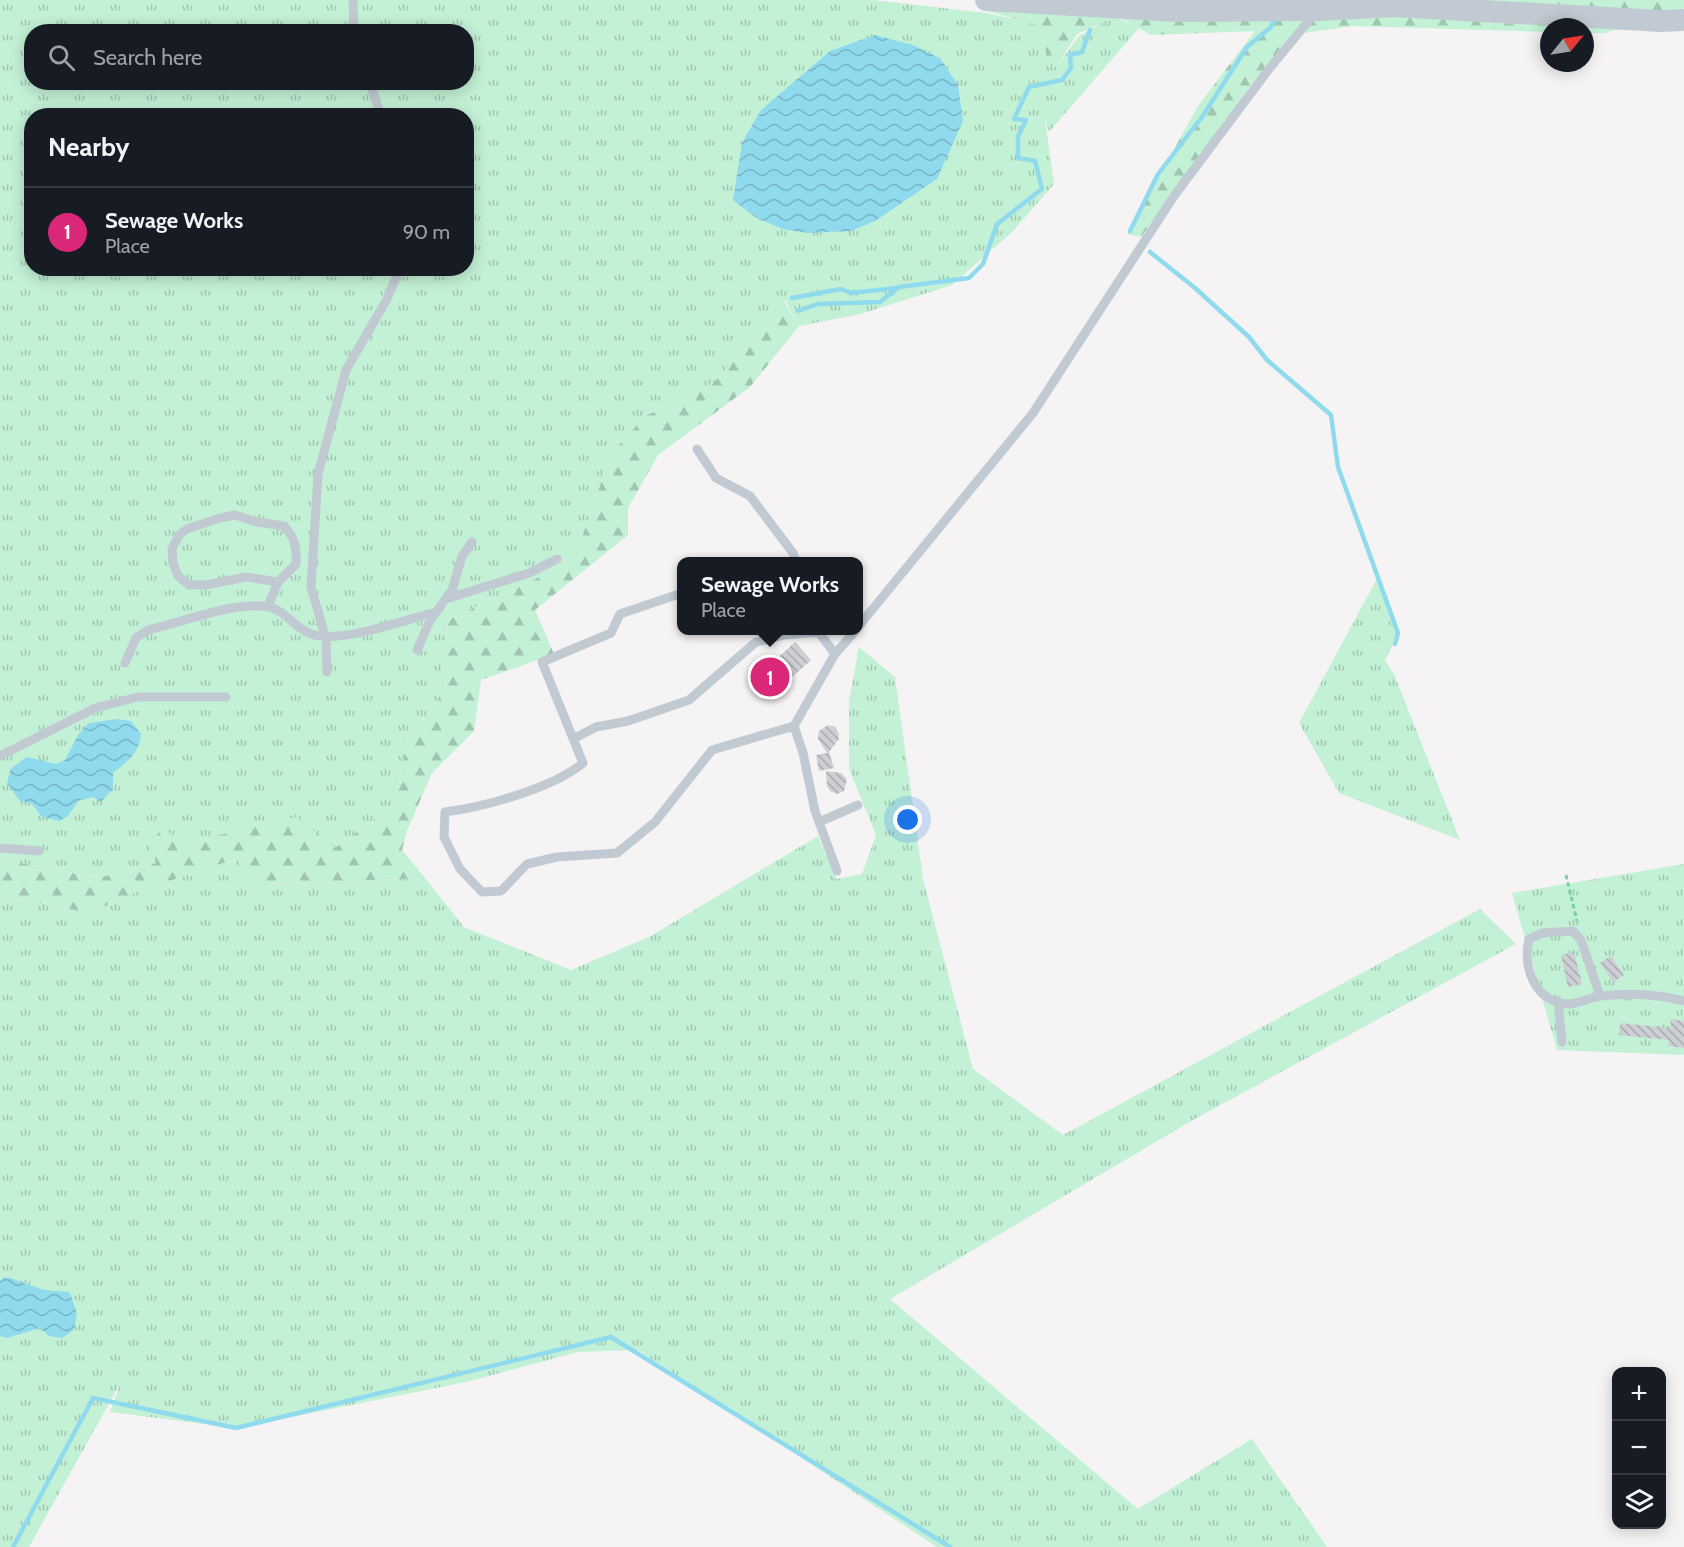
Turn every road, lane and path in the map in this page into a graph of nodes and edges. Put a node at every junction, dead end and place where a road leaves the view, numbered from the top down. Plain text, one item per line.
1 (353, 0) edge
2 (986, 0) edge
3 (1318, 10) junction
4 (1684, 20) edge
5 (354, 24) edge
6 (373, 90) edge
7 (378, 108) edge
8 (396, 276) edge
9 (697, 449) dead end
10 (472, 542) dead end
11 (794, 557) edge
12 (557, 559) dead end
13 (278, 582) junction
14 (677, 594) edge
15 (446, 599) junction
16 (268, 606) junction
17 (436, 612) junction
18 (863, 622) edge
19 (784, 635) edge
20 (821, 635) edge
21 (852, 635) edge
22 (326, 639) junction
23 (417, 650) dead end
24 (835, 654) junction
25 (125, 663) dead end
26 (327, 672) dead end
27 (226, 697) dead end
28 (794, 726) junction
29 (573, 739) junction
30 (0, 756) edge
31 (858, 805) dead end
32 (819, 822) junction
33 (0, 848) edge
34 (39, 851) dead end
35 (837, 871) dead end
36 (1566, 875) dead end
37 (1581, 940) junction
38 (1600, 996) junction
39 (1558, 1001) junction
40 (1684, 1001) edge
41 (1562, 1042) dead end

1 - 5 lane
2 - 3 street
3 - 4 street
3 - 18 lane
6 - 7 lane
8 - 22 lane
9 - 11 lane
10 - 15 lane
12 - 15 lane
13 - 13 lane
13 - 16 lane
14 - 29 lane
15 - 17 lane
16 - 22 lane
16 - 25 lane
17 - 22 lane
17 - 23 lane
19 - 29 lane
20 - 24 lane
21 - 24 lane
22 - 26 lane
24 - 28 lane
27 - 30 lane
28 - 29 lane
28 - 32 lane
31 - 32 lane
32 - 35 lane
33 - 34 lane
36 - 37 path
37 - 38 lane
37 - 39 lane
38 - 39 lane
38 - 40 lane
39 - 41 lane

